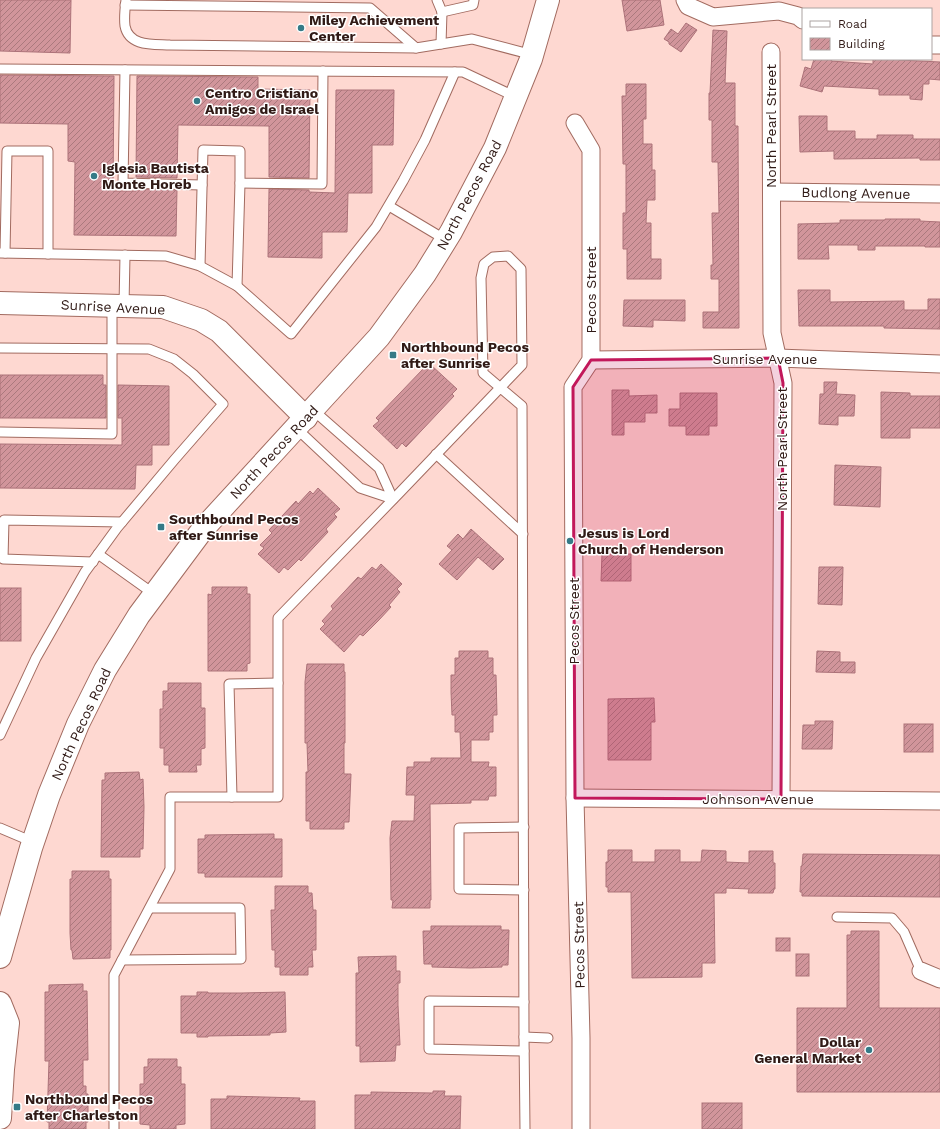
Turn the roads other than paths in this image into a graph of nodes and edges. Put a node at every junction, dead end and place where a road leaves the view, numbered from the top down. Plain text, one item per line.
1 (438, 0) edge
2 (474, 0) edge
3 (548, 0) edge
4 (125, 3) edge
5 (687, 3) edge
6 (442, 12) junction
7 (802, 19) edge
8 (441, 44) junction
9 (416, 48) junction
10 (771, 52) dead end
11 (533, 54) junction
12 (0, 69) edge
13 (125, 70) junction
14 (323, 71) junction
15 (455, 72) junction
16 (516, 97) junction
17 (575, 123) dead end
18 (240, 183) junction
19 (202, 185) junction
20 (772, 192) junction
21 (940, 194) edge
22 (389, 206) junction
23 (446, 240) junction
24 (3, 253) edge
25 (48, 254) junction
26 (125, 255) junction
27 (200, 266) junction
28 (238, 286) junction
29 (0, 303) edge
30 (118, 306) junction
31 (0, 348) edge
32 (112, 349) junction
33 (778, 358) junction
34 (591, 360) junction
35 (940, 364) edge
36 (500, 387) junction
37 (305, 419) junction
38 (0, 432) edge
39 (436, 454) junction
40 (394, 499) junction
41 (122, 522) junction
42 (523, 534) junction
43 (98, 554) junction
44 (93, 562) junction
45 (154, 594) junction
46 (278, 683) junction
47 (0, 735) edge
48 (232, 797) junction
49 (575, 798) junction
50 (781, 799) junction
51 (940, 801) edge
52 (524, 827) junction
53 (0, 828) edge
54 (33, 842) junction
55 (524, 890) junction
56 (150, 908) junction
57 (837, 917) dead end
58 (0, 957) edge
59 (122, 960) junction
60 (920, 971) joint
61 (940, 979) edge
62 (524, 1002) junction
63 (0, 1003) edge
64 (524, 1037) junction
65 (548, 1038) dead end
66 (524, 1051) junction
67 (0, 1118) edge
68 (114, 1129) edge
69 (525, 1129) edge
70 (582, 1129) edge

1 - 6 lane
2 - 6 lane
3 - 11 main road, North Pecos Road
4 - 9 lane
4 - 9 lane
5 - 7 street
6 - 8 lane
8 - 9 lane
8 - 11 lane
10 - 20 street, North Pearl Street
11 - 16 main road, North Pecos Road
12 - 13 lane
13 - 14 lane
13 - 19 lane
14 - 15 lane
14 - 18 lane
15 - 16 lane
15 - 22 lane
16 - 23 main road, North Pecos Road
17 - 34 street, Pecos Street
18 - 19 lane
18 - 28 lane
19 - 27 lane
20 - 21 street, Budlong Avenue
20 - 33 street, North Pearl Street
22 - 23 lane
22 - 28 lane
23 - 37 main road, North Pecos Road
24 - 25 lane
24 - 25 lane
25 - 26 lane
26 - 27 lane
26 - 30 lane
27 - 28 lane
29 - 30 main road, Sunrise Avenue
30 - 32 lane
30 - 37 main road, Sunrise Avenue
31 - 32 lane
32 - 38 lane
32 - 41 lane
33 - 34 street, Sunrise Avenue
33 - 35 street, Sunrise Avenue
33 - 50 street, North Pearl Street
34 - 49 street, Pecos Street
36 - 36 lane
36 - 39 lane
36 - 42 lane
37 - 40 lane
37 - 40 lane
37 - 45 main road, North Pecos Road
39 - 40 lane
39 - 42 lane
40 - 46 lane
41 - 43 lane
41 - 44 lane
42 - 52 lane
43 - 44 lane
43 - 45 lane
44 - 47 lane
45 - 54 main road, North Pecos Road
46 - 48 lane
46 - 48 lane
48 - 56 lane
49 - 50 street, Johnson Avenue
49 - 70 street, Pecos Street
50 - 51 street, Johnson Avenue
52 - 55 lane
52 - 55 lane
53 - 54 lane
54 - 58 main road, North Pecos Road
55 - 62 lane
56 - 59 lane
56 - 59 lane
57 - 60 lane
59 - 68 lane
60 - 61 street
62 - 64 lane
62 - 66 lane
63 - 67 main road
64 - 65 lane
64 - 66 lane
66 - 69 lane

